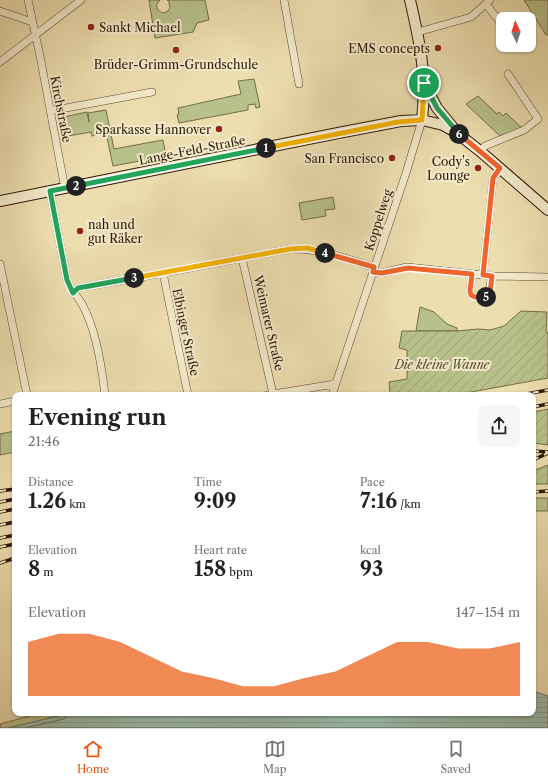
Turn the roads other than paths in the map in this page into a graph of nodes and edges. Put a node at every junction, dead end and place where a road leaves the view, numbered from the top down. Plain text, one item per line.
1 (28, 0) edge
2 (81, 0) edge
3 (284, 0) edge
4 (410, 0) edge
5 (488, 2) edge
6 (0, 11) edge
7 (496, 15) edge
8 (32, 22) junction
9 (418, 32) junction
10 (35, 34) junction
11 (0, 62) edge
12 (508, 74) dead end
13 (424, 83) junction
14 (299, 84) dead end
15 (152, 92) dead end
16 (50, 111) junction
17 (422, 120) junction
18 (457, 133) junction
19 (480, 151) junction
20 (500, 168) junction
21 (65, 188) junction
22 (50, 191) junction
23 (0, 201) edge
24 (548, 210) edge
25 (242, 258) junction
26 (0, 264) edge
27 (374, 270) junction
28 (163, 273) junction
29 (472, 274) junction
30 (483, 275) junction
31 (492, 276) junction
32 (548, 277) edge
33 (73, 293) junction
34 (335, 384) junction
35 (26, 392) edge
36 (104, 392) edge
37 (187, 392) edge
38 (270, 392) edge
39 (283, 392) edge
40 (333, 392) edge
41 (12, 402) edge
42 (0, 404) edge

1 - 8 street, Kirchstraße
2 - 10 street
3 - 14 street
4 - 9 street
5 - 7 street
5 - 9 street
6 - 8 street
8 - 10 street, Kirchstraße
9 - 13 street
10 - 11 street
10 - 16 street, Kirchstraße
12 - 19 street
13 - 17 street
13 - 18 street
15 - 16 street
16 - 21 street, Kirchstraße
17 - 18 street, Lange-Feld-Straße
17 - 21 street, Lange-Feld-Straße
17 - 27 street, Koppelweg
18 - 19 street
19 - 20 street
20 - 24 street
20 - 30 street
21 - 22 street, Lange-Feld-Straße
22 - 23 street, Lange-Feld-Straße
22 - 33 street
25 - 27 street
25 - 28 street
25 - 38 street, Weimarer Straße
26 - 35 street
27 - 29 street
27 - 34 street, Koppelweg
28 - 33 street
28 - 37 street, Elbinger Straße
29 - 30 street
29 - 31 street
30 - 31 street
31 - 32 street
33 - 36 street
34 - 39 street
34 - 40 street, Koppelweg
41 - 42 street

